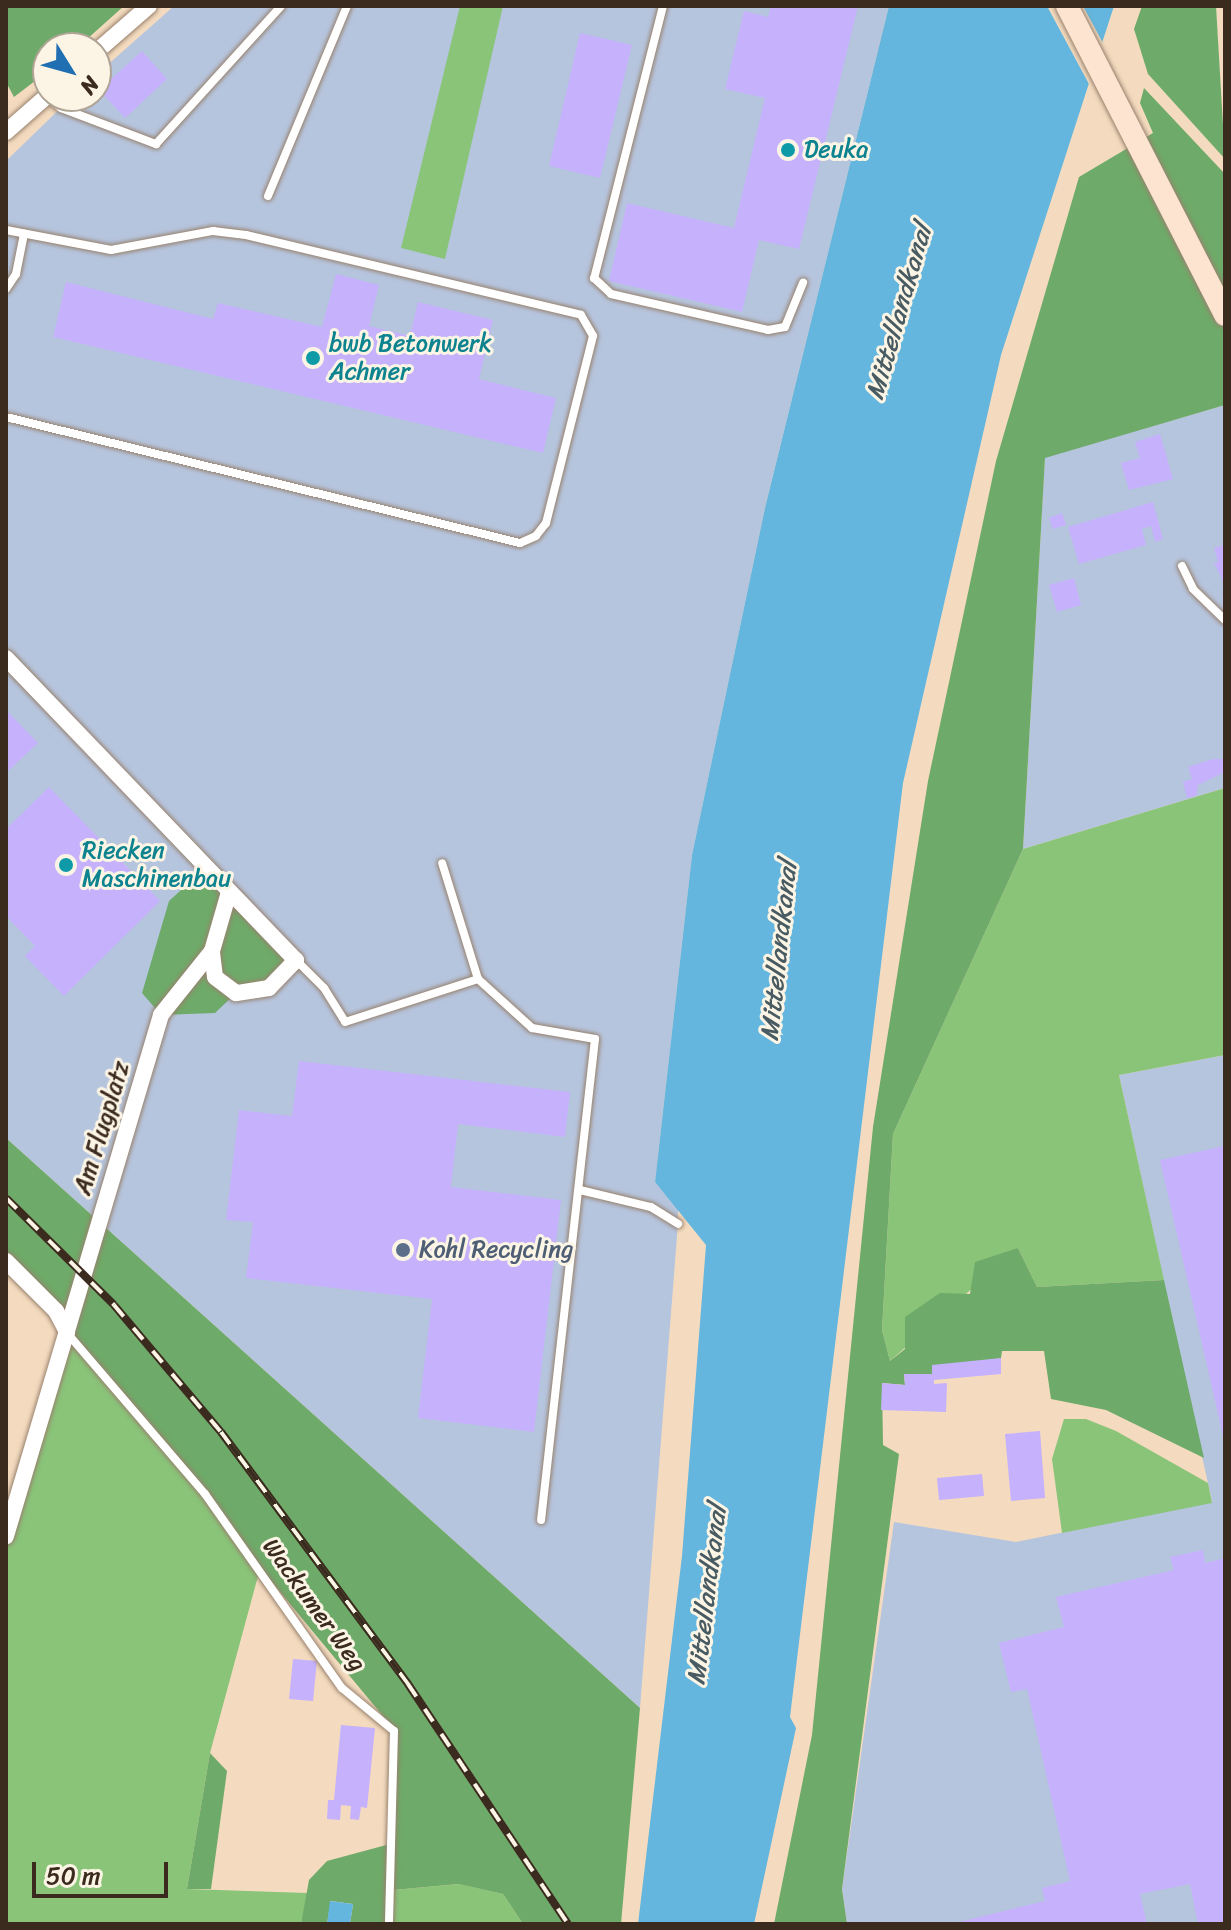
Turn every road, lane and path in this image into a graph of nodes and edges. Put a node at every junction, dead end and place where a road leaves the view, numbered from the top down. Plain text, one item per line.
1 (149, 6) edge
2 (281, 6) edge
3 (347, 6) edge
4 (663, 6) edge
5 (1067, 6) edge
6 (112, 38) edge
7 (32, 109) edge
8 (72, 112) edge
9 (6, 132) edge
10 (268, 196) dead end
11 (6, 230) edge
12 (24, 234) junction
13 (803, 283) dead end
14 (6, 289) edge
15 (1225, 315) edge
16 (6, 417) edge
17 (1182, 566) dead end
18 (1225, 620) edge
19 (6, 658) edge
20 (442, 863) dead end
21 (229, 892) junction
22 (212, 951) junction
23 (296, 960) junction
24 (478, 979) junction
25 (580, 1190) junction
26 (678, 1224) dead end
27 (6, 1261) edge
28 (67, 1332) junction
29 (541, 1520) dead end
30 (6, 1536) edge
31 (389, 1924) edge

1 - 6 street
2 - 8 lane
3 - 10 lane
4 - 13 lane
5 - 15 main road
7 - 9 street
11 - 12 lane
12 - 14 lane
12 - 16 lane
17 - 18 lane
19 - 21 street
20 - 24 lane
21 - 22 street, Am Flugplatz
21 - 23 street
22 - 23 street
22 - 28 street, Am Flugplatz
23 - 24 lane
24 - 25 lane
25 - 26 lane
25 - 29 lane
27 - 28 street
28 - 30 street
28 - 31 lane, Wackumer Weg

